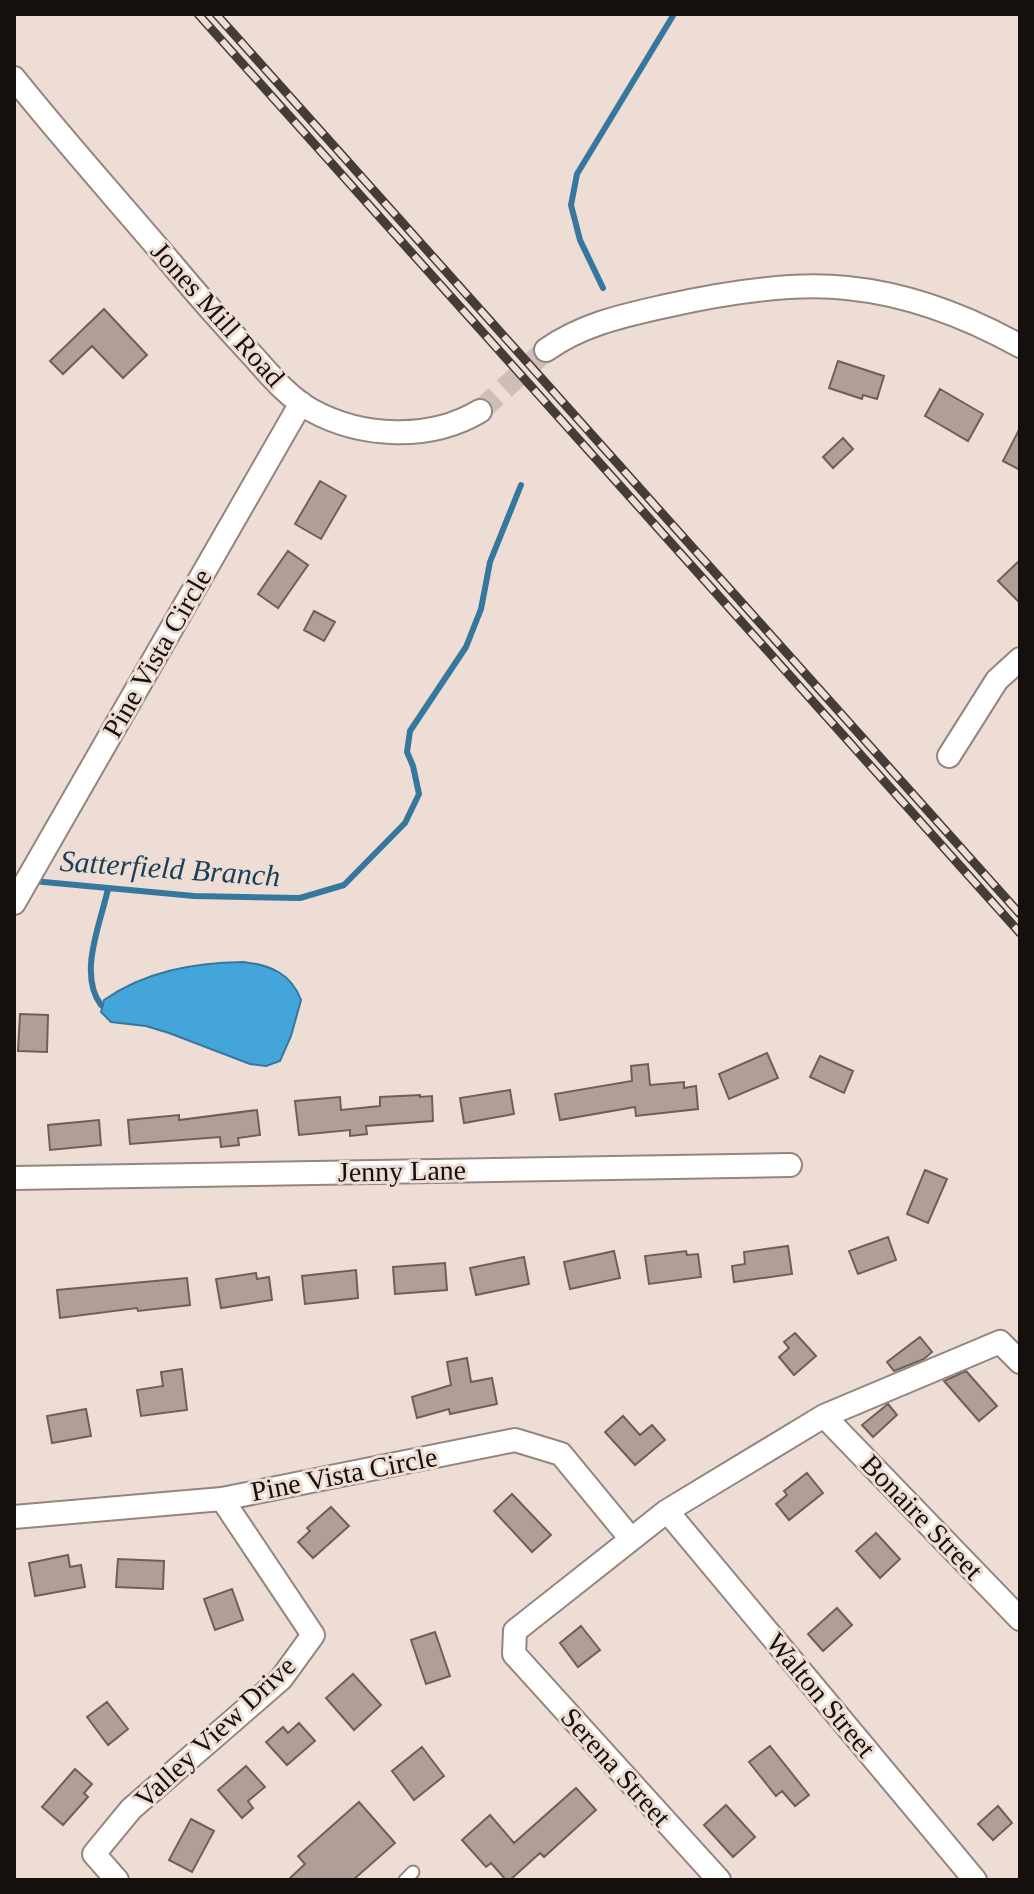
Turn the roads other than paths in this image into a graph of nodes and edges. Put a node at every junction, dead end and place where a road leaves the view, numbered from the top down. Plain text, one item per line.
1 (14, 78) edge
2 (1020, 346) edge
3 (546, 350) tunnel mouth
4 (301, 403) junction
5 (480, 411) tunnel mouth
6 (1020, 659) edge
7 (949, 756) dead end
8 (14, 903) edge
9 (790, 1165) dead end
10 (14, 1178) edge
11 (1020, 1362) edge
12 (824, 1416) junction
13 (222, 1499) junction
14 (667, 1511) junction
15 (14, 1517) edge
16 (631, 1539) junction
17 (1020, 1619) edge
18 (117, 1880) edge
19 (719, 1880) edge
20 (975, 1880) edge

1 - 4 street, Jones Mill Road
2 - 3 street
4 - 5 street, Jones Mill Road
4 - 8 street, Pine Vista Circle
6 - 7 street
9 - 10 street, Jenny Lane
11 - 12 street
12 - 14 street
12 - 17 street, Bonaire Street
13 - 15 street, Pine Vista Circle
13 - 16 street, Pine Vista Circle
13 - 18 street, Valley View Drive
14 - 16 street
14 - 20 street, Walton Street
16 - 19 street, Serena Street

